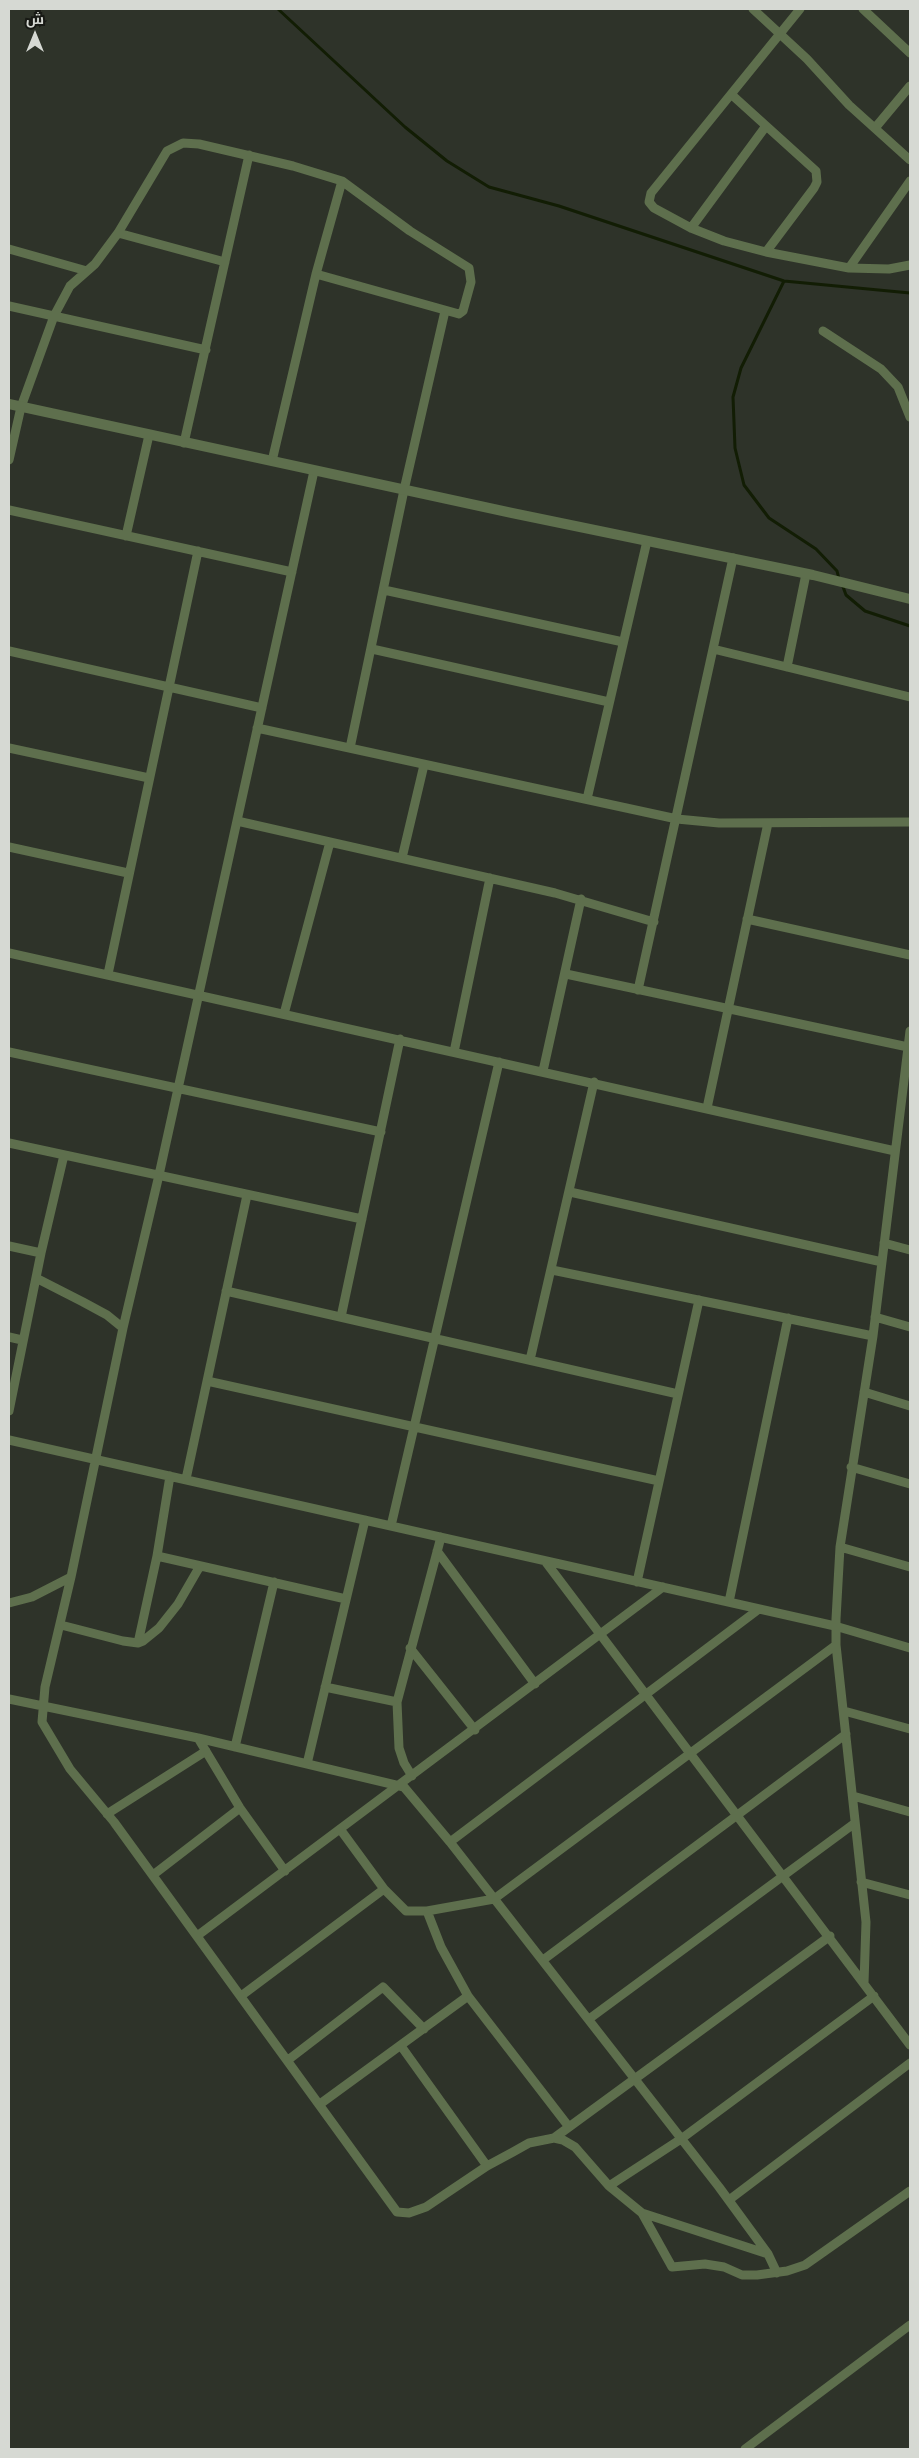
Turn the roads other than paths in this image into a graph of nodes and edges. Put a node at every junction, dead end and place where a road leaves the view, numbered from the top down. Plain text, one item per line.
1 (753, 9) edge
2 (800, 9) edge
3 (863, 9) edge
4 (781, 34) junction
5 (910, 54) edge
6 (910, 86) edge
7 (732, 95) junction
8 (766, 126) junction
9 (875, 128) junction
10 (249, 155) junction
11 (910, 160) edge
12 (342, 181) junction
13 (910, 181) edge
14 (691, 228) junction
15 (118, 233) junction
16 (9, 249) edge
17 (766, 252) junction
18 (225, 262) junction
19 (910, 265) edge
20 (849, 268) junction
21 (86, 271) junction
22 (316, 274) junction
23 (9, 306) edge
24 (445, 312) junction
25 (54, 316) junction
26 (823, 330) dead end
27 (206, 350) junction
28 (9, 404) edge
29 (21, 407) junction
30 (910, 417) edge
31 (149, 436) junction
32 (184, 443) junction
33 (9, 460) edge
34 (272, 461) junction
35 (314, 471) junction
36 (404, 490) junction
37 (9, 510) edge
38 (126, 536) junction
39 (647, 541) junction
40 (198, 551) junction
41 (733, 558) junction
42 (292, 572) junction
43 (809, 575) junction
44 (384, 590) junction
45 (910, 599) edge
46 (623, 642) junction
47 (713, 649) junction
48 (372, 650) junction
49 (9, 651) edge
50 (787, 667) junction
51 (168, 687) junction
52 (910, 697) edge
53 (609, 702) junction
54 (262, 708) junction
55 (258, 728) junction
56 (9, 748) edge
57 (350, 748) junction
58 (424, 765) junction
59 (149, 778) junction
60 (586, 799) junction
61 (678, 819) junction
62 (236, 821) junction
63 (910, 822) edge
64 (768, 823) junction
65 (330, 842) junction
66 (9, 847) edge
67 (402, 858) junction
68 (128, 873) junction
69 (490, 878) junction
70 (581, 899) junction
71 (747, 920) junction
72 (654, 922) junction
73 (9, 953) edge
74 (910, 955) edge
75 (108, 974) junction
76 (566, 974) junction
77 (638, 990) junction
78 (198, 994) junction
79 (727, 1009) junction
80 (284, 1014) junction
81 (910, 1031) edge
82 (400, 1040) junction
83 (908, 1047) junction
84 (9, 1052) edge
85 (454, 1052) junction
86 (499, 1062) junction
87 (543, 1071) junction
88 (594, 1082) junction
89 (177, 1090) junction
90 (707, 1108) junction
91 (380, 1132) junction
92 (9, 1143) edge
93 (895, 1151) junction
94 (64, 1155) junction
95 (159, 1175) junction
96 (570, 1192) junction
97 (246, 1196) junction
98 (362, 1219) junction
99 (884, 1243) junction
100 (9, 1246) edge
101 (910, 1250) edge
102 (40, 1253) junction
103 (882, 1262) junction
104 (552, 1270) junction
105 (36, 1278) junction
106 (226, 1291) junction
107 (699, 1300) junction
108 (341, 1317) junction
109 (876, 1317) junction
110 (788, 1318) junction
111 (910, 1327) edge
112 (122, 1328) junction
113 (873, 1336) junction
114 (9, 1337) edge
115 (435, 1339) junction
116 (22, 1340) junction
117 (530, 1360) junction
118 (207, 1381) junction
119 (864, 1392) junction
120 (678, 1394) junction
121 (910, 1406) edge
122 (9, 1411) edge
123 (415, 1427) junction
124 (9, 1440) edge
125 (95, 1459) junction
126 (851, 1467) junction
127 (170, 1476) junction
128 (186, 1479) junction
129 (659, 1481) junction
130 (910, 1484) edge
131 (365, 1520) junction
132 (392, 1526) junction
133 (441, 1537) junction
134 (840, 1547) junction
135 (438, 1551) junction
136 (157, 1556) junction
137 (545, 1561) junction
138 (200, 1566) junction
139 (910, 1567) edge
140 (72, 1577) junction
141 (274, 1582) junction
142 (637, 1582) junction
143 (663, 1588) junction
144 (346, 1599) junction
145 (729, 1602) junction
146 (9, 1603) edge
147 (759, 1609) junction
148 (61, 1625) junction
149 (835, 1626) junction
150 (601, 1634) junction
151 (138, 1643) junction
152 (836, 1646) junction
153 (410, 1648) junction
154 (910, 1648) edge
155 (535, 1684) junction
156 (325, 1687) junction
157 (647, 1695) junction
158 (9, 1699) edge
159 (397, 1702) junction
160 (44, 1705) junction
161 (844, 1711) junction
162 (910, 1729) edge
163 (475, 1730) junction
164 (846, 1734) junction
165 (198, 1738) junction
166 (235, 1747) junction
167 (206, 1751) junction
168 (691, 1753) junction
169 (307, 1764) junction
170 (412, 1776) junction
171 (400, 1785) junction
172 (853, 1796) junction
173 (240, 1808) junction
174 (910, 1812) edge
175 (107, 1814) junction
176 (738, 1814) junction
177 (855, 1823) junction
178 (340, 1829) junction
179 (450, 1842) junction
180 (285, 1870) junction
181 (153, 1875) junction
182 (783, 1875) junction
183 (861, 1882) junction
184 (384, 1889) junction
185 (910, 1896) edge
186 (494, 1899) junction
187 (427, 1911) junction
188 (197, 1936) junction
189 (830, 1936) junction
190 (543, 1960) junction
191 (864, 1983) junction
192 (241, 1996) junction
193 (468, 1996) junction
194 (874, 1996) junction
195 (590, 2019) junction
196 (424, 2029) junction
197 (910, 2045) edge
198 (401, 2046) junction
199 (288, 2060) junction
200 (910, 2063) edge
201 (633, 2079) junction
202 (320, 2104) junction
203 (569, 2127) junction
204 (554, 2138) junction
205 (681, 2138) junction
206 (487, 2166) junction
207 (609, 2186) junction
208 (910, 2191) edge
209 (729, 2200) junction
210 (642, 2213) junction
211 (768, 2254) junction
212 (777, 2273) junction
213 (910, 2324) edge
214 (745, 2449) edge

1 - 4 street
2 - 4 street
3 - 5 street
4 - 7 street
4 - 9 street
6 - 9 street
7 - 8 street
7 - 14 street
8 - 14 street
8 - 17 street
9 - 11 street
10 - 12 street
10 - 15 street
10 - 18 street
12 - 22 street
12 - 24 street
13 - 20 street
14 - 17 street
15 - 18 street
15 - 21 street
16 - 21 street
17 - 20 street
18 - 27 street
19 - 20 street
21 - 25 street
22 - 24 street
22 - 34 street
23 - 25 street
24 - 36 street
25 - 27 street
25 - 29 street
26 - 30 street
27 - 32 street
28 - 29 street
29 - 31 street
29 - 33 street
31 - 32 street
31 - 38 street
32 - 34 street
34 - 35 street
35 - 36 street
35 - 42 street
36 - 39 street
36 - 44 street
37 - 38 street
38 - 40 street
39 - 41 street
39 - 46 street
40 - 42 street
40 - 51 street
41 - 43 street
41 - 47 street
42 - 54 street
43 - 45 street
43 - 50 street
44 - 46 street
44 - 48 street
46 - 53 street
47 - 50 street
47 - 61 street
48 - 53 street
48 - 57 street
49 - 51 street
50 - 52 street
51 - 54 street
51 - 59 street
53 - 60 street
54 - 55 street
55 - 57 street
55 - 62 street
56 - 59 street
57 - 58 street
58 - 60 street
58 - 67 street
59 - 68 street
60 - 61 street
61 - 64 street
61 - 72 street
62 - 65 street
62 - 78 street
63 - 64 street
64 - 71 street
65 - 67 street
65 - 80 street
66 - 68 street
67 - 69 street
68 - 75 street
69 - 70 street
69 - 85 street
70 - 72 street
70 - 76 street
71 - 74 street
71 - 79 street
72 - 77 street
73 - 75 street
75 - 78 street
76 - 77 street
76 - 87 street
77 - 79 street
78 - 80 street
78 - 89 street
79 - 83 street
79 - 90 street
80 - 82 street
81 - 83 street
82 - 85 street
82 - 91 street
83 - 93 street
84 - 89 street
85 - 86 street
86 - 87 street
86 - 115 street
87 - 88 street
88 - 90 street
88 - 96 street
89 - 91 street
89 - 95 street
90 - 93 street
91 - 98 street
92 - 94 street
93 - 99 street
94 - 95 street
94 - 102 street
95 - 97 street
95 - 112 street
96 - 103 street
96 - 104 street
97 - 98 street
97 - 106 street
98 - 108 street
99 - 101 street
99 - 103 street
100 - 102 street
102 - 105 street
103 - 109 street
104 - 107 street
104 - 117 street
105 - 112 street
105 - 116 street
106 - 108 street
106 - 118 street
107 - 110 street
107 - 120 street
108 - 115 street
109 - 111 street
109 - 113 street
110 - 113 street
110 - 145 street
112 - 125 street
113 - 119 street
114 - 116 street
115 - 117 street
115 - 123 street
116 - 122 street
117 - 120 street
118 - 123 street
118 - 128 street
119 - 121 street
119 - 126 street
120 - 129 street
123 - 129 street
123 - 132 street
124 - 125 street
125 - 127 street
125 - 140 street
126 - 130 street
126 - 134 street
127 - 128 street
127 - 136 street
128 - 131 street
129 - 142 street
131 - 132 street
131 - 144 street
132 - 133 street
133 - 135 street
133 - 137 street
134 - 139 street
134 - 149 street
135 - 153 street
135 - 155 street
136 - 138 street
136 - 151 street
137 - 142 street
137 - 150 street
138 - 141 street
138 - 151 street
140 - 146 street
140 - 148 street
141 - 144 street
141 - 166 street
142 - 143 street
143 - 145 street
143 - 150 street
144 - 156 street
145 - 147 street
147 - 149 street
147 - 157 street
148 - 151 street
148 - 160 street
149 - 152 street
149 - 154 street
150 - 155 street
150 - 157 street
152 - 161 street
152 - 168 street
153 - 159 street
153 - 163 street
155 - 163 street
156 - 159 street
156 - 169 street
157 - 168 street
157 - 179 street
158 - 160 street
159 - 170 street
160 - 165 street
160 - 175 street
161 - 162 street
161 - 164 street
163 - 170 street
164 - 172 street
164 - 176 street
165 - 166 street
165 - 167 street
166 - 169 street
167 - 173 street
167 - 175 street
168 - 176 street
168 - 186 street
169 - 171 street
170 - 171 street
171 - 178 street
171 - 179 street
172 - 174 street
172 - 177 street
173 - 180 street
173 - 181 street
175 - 181 street
176 - 182 street
176 - 190 street
177 - 182 street
177 - 183 street
178 - 180 street
178 - 184 street
179 - 186 street
180 - 188 street
181 - 188 street
182 - 189 street
182 - 195 street
183 - 185 street
183 - 191 street
184 - 187 street
184 - 192 street
186 - 187 street
186 - 190 street
187 - 193 street
188 - 192 street
189 - 191 street
189 - 201 street
190 - 195 street
191 - 194 street
192 - 199 street
193 - 196 street
193 - 203 street
194 - 197 street
194 - 205 street
195 - 201 street
196 - 198 street
196 - 199 street
198 - 202 street
198 - 206 street
199 - 202 street
200 - 209 street
201 - 203 street
201 - 205 street
202 - 206 street
203 - 204 street
204 - 206 street
204 - 207 street
205 - 207 street
205 - 209 street
207 - 210 street
208 - 212 street
209 - 211 street
210 - 211 street
210 - 212 street
211 - 212 street
213 - 214 street

